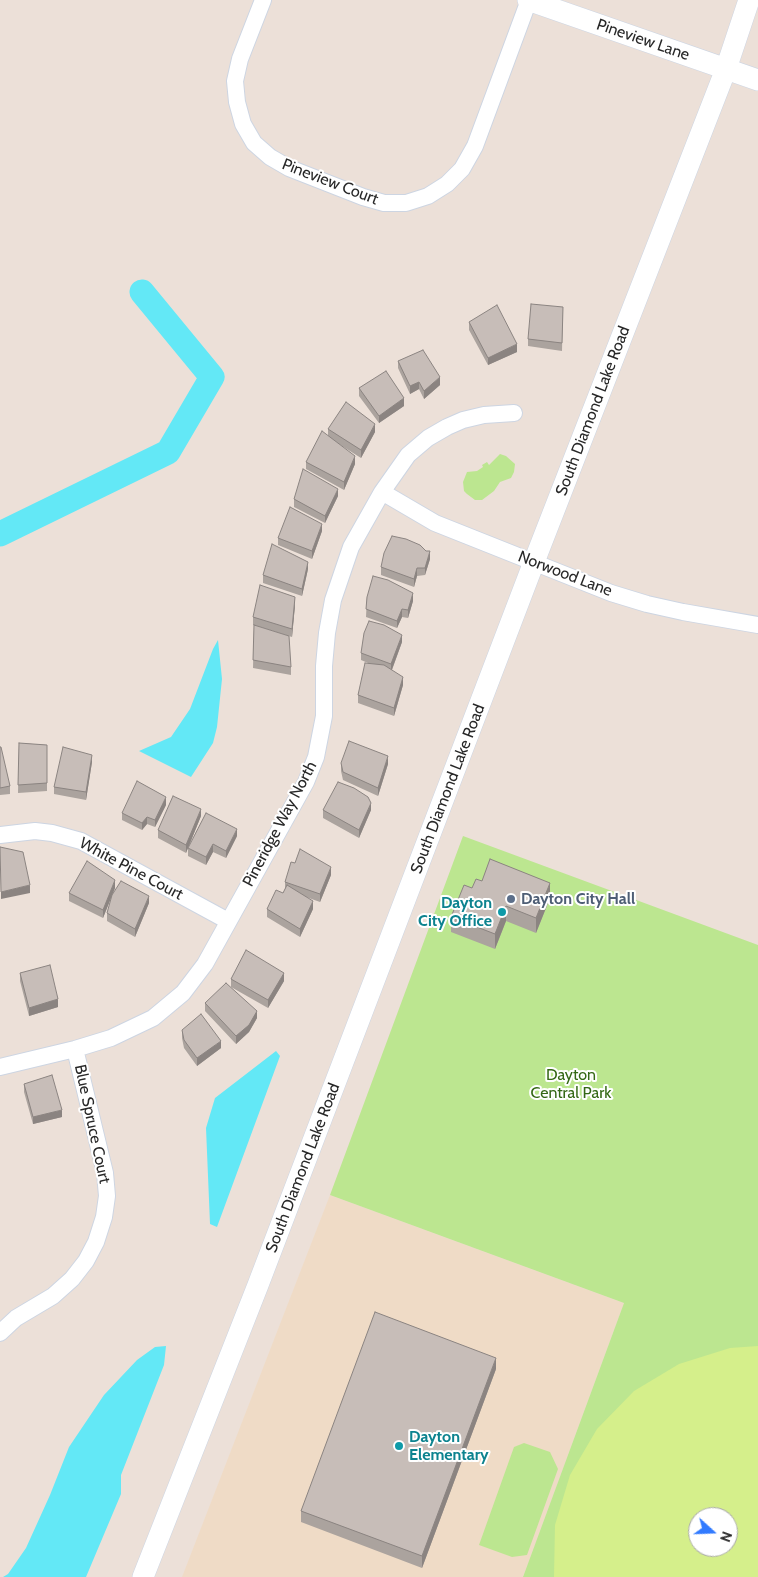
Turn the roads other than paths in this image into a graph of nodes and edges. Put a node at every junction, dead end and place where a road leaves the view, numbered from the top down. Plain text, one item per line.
1 (263, 0) edge
2 (528, 0) edge
3 (749, 0) edge
4 (726, 69) junction
5 (758, 80) edge
6 (514, 413) dead end
7 (382, 492) junction
8 (534, 562) junction
9 (758, 624) edge
10 (0, 835) edge
11 (228, 921) junction
12 (75, 1049) junction
13 (0, 1067) edge
14 (0, 1333) edge
15 (143, 1577) edge

1 - 2 street, Pineview Court
2 - 4 street, Pineview Lane
3 - 4 street, South Diamond Lake Road
4 - 5 street, Pineview Lane
4 - 8 street, South Diamond Lake Road
6 - 7 street, Pineridge Way North
7 - 8 street, Norwood Lane
7 - 11 street, Pineridge Way North
8 - 9 street, Norwood Lane
8 - 15 street, South Diamond Lake Road
10 - 11 street, White Pine Court
11 - 12 street, Pineridge Way North
12 - 13 street, Pineridge Way North
12 - 14 street, Blue Spruce Court

